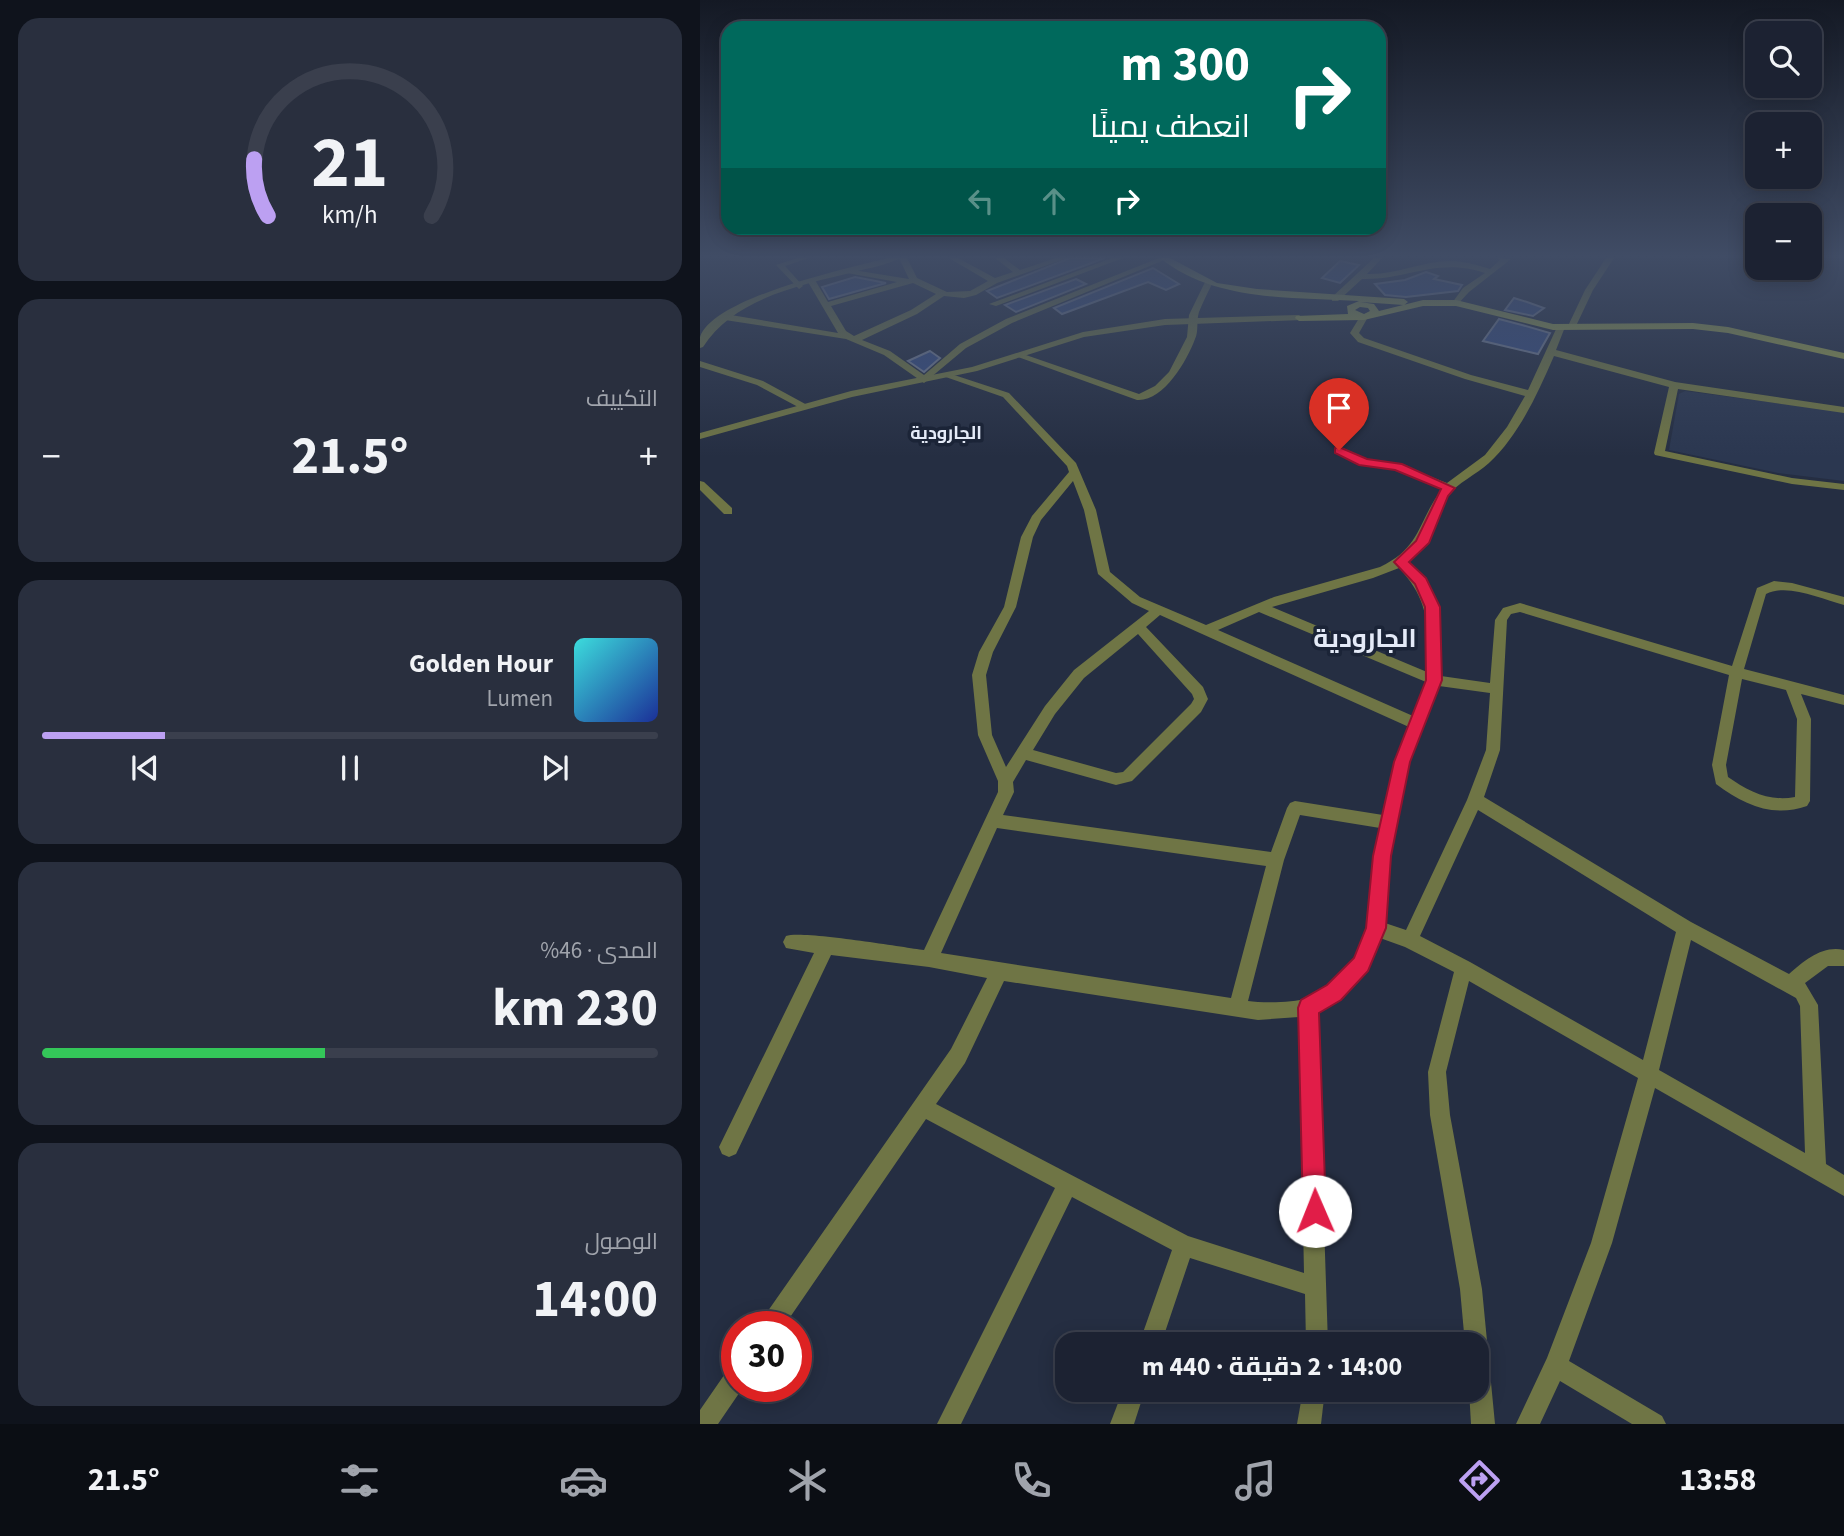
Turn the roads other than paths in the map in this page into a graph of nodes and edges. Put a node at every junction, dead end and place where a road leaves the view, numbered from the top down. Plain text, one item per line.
1 (718, 324) edge
2 (770, 324) edge
3 (838, 324) edge
4 (884, 324) edge
5 (1003, 324) edge
6 (1142, 324) edge
7 (1193, 324) edge
8 (1360, 324) edge
9 (1560, 324) edge
10 (1567, 326) junction
11 (852, 338) junction
12 (700, 345) edge
13 (1551, 352) junction
14 (1020, 356) junction
15 (1844, 356) edge
16 (700, 364) edge
17 (945, 375) junction
18 (924, 380) junction
19 (1674, 385) junction
20 (1531, 394) junction
21 (804, 406) junction
22 (1844, 410) edge
23 (700, 436) edge
24 (1339, 450) dead end
25 (1075, 472) junction
26 (700, 484) edge
27 (1844, 487) edge
28 (1449, 488) junction
29 (728, 511) dead end
30 (1401, 562) junction
31 (1844, 601) edge
32 (1262, 608) junction
33 (1157, 611) junction
34 (1138, 626) junction
35 (1207, 630) junction
36 (1735, 672) junction
37 (1434, 680) junction
38 (1792, 688) junction
39 (1498, 689) junction
40 (1844, 700) edge
41 (1416, 724) junction
42 (1023, 753) junction
43 (1005, 781) junction
44 (1475, 800) junction
45 (995, 821) junction
46 (1389, 823) junction
47 (1276, 860) junction
48 (1376, 928) junction
49 (1685, 928) junction
50 (1410, 940) junction
51 (792, 942) dead end
52 (827, 945) junction
53 (1844, 957) edge
54 (929, 959) junction
55 (1464, 968) junction
56 (999, 972) junction
57 (1791, 984) junction
58 (1237, 1008) junction
59 (1308, 1008) junction
60 (1649, 1073) junction
61 (925, 1108) junction
62 (729, 1147) dead end
63 (1816, 1170) junction
64 (1068, 1184) junction
65 (1844, 1186) edge
66 (1184, 1245) junction
67 (1316, 1287) junction
68 (782, 1311) edge
69 (1154, 1332) edge
70 (1317, 1332) edge
71 (1475, 1332) edge
72 (1557, 1367) junction
73 (721, 1399) edge
74 (1130, 1402) edge
75 (1312, 1402) edge
76 (1481, 1402) edge
77 (704, 1424) edge
78 (949, 1424) edge
79 (1122, 1424) edge
80 (1309, 1424) edge
81 (1483, 1424) edge
82 (1528, 1424) edge
83 (1654, 1424) edge

1 - 12 street
2 - 11 street
3 - 11 street
4 - 11 street
5 - 18 street
6 - 14 street
7 - 14 street
8 - 20 street
9 - 10 main road
10 - 13 street
10 - 15 main road
11 - 18 street
13 - 19 street
13 - 20 street
14 - 17 street
16 - 21 street
17 - 18 street
17 - 25 street
18 - 21 street
19 - 22 street
19 - 27 street
20 - 28 street
21 - 23 street
24 - 28 street
25 - 33 street
25 - 43 street
26 - 29 street
28 - 30 street
30 - 32 street
30 - 37 street
31 - 36 street
32 - 35 street
32 - 37 street
33 - 34 street
33 - 35 street
34 - 42 street
34 - 42 street
35 - 41 street
36 - 38 street
36 - 38 street
36 - 39 street
37 - 39 street
37 - 41 street
38 - 40 street
39 - 44 street
41 - 46 street
42 - 43 street
43 - 45 street
44 - 49 street
44 - 50 street
45 - 47 street
45 - 54 street
46 - 47 street
46 - 48 street
47 - 58 street
48 - 50 street
48 - 59 street
49 - 57 street
49 - 60 street
50 - 55 street
51 - 52 street
52 - 54 street
52 - 62 street
53 - 57 street
54 - 56 street
55 - 60 street
55 - 71 street
56 - 58 street
56 - 61 street
57 - 63 street
58 - 59 street
59 - 67 street
60 - 63 street
60 - 72 street
61 - 64 street
61 - 68 street
63 - 65 street
64 - 66 street
64 - 78 street
66 - 67 street
66 - 69 street
67 - 70 street
72 - 82 street
72 - 83 street
73 - 77 street
74 - 79 street
75 - 80 street
76 - 81 street

